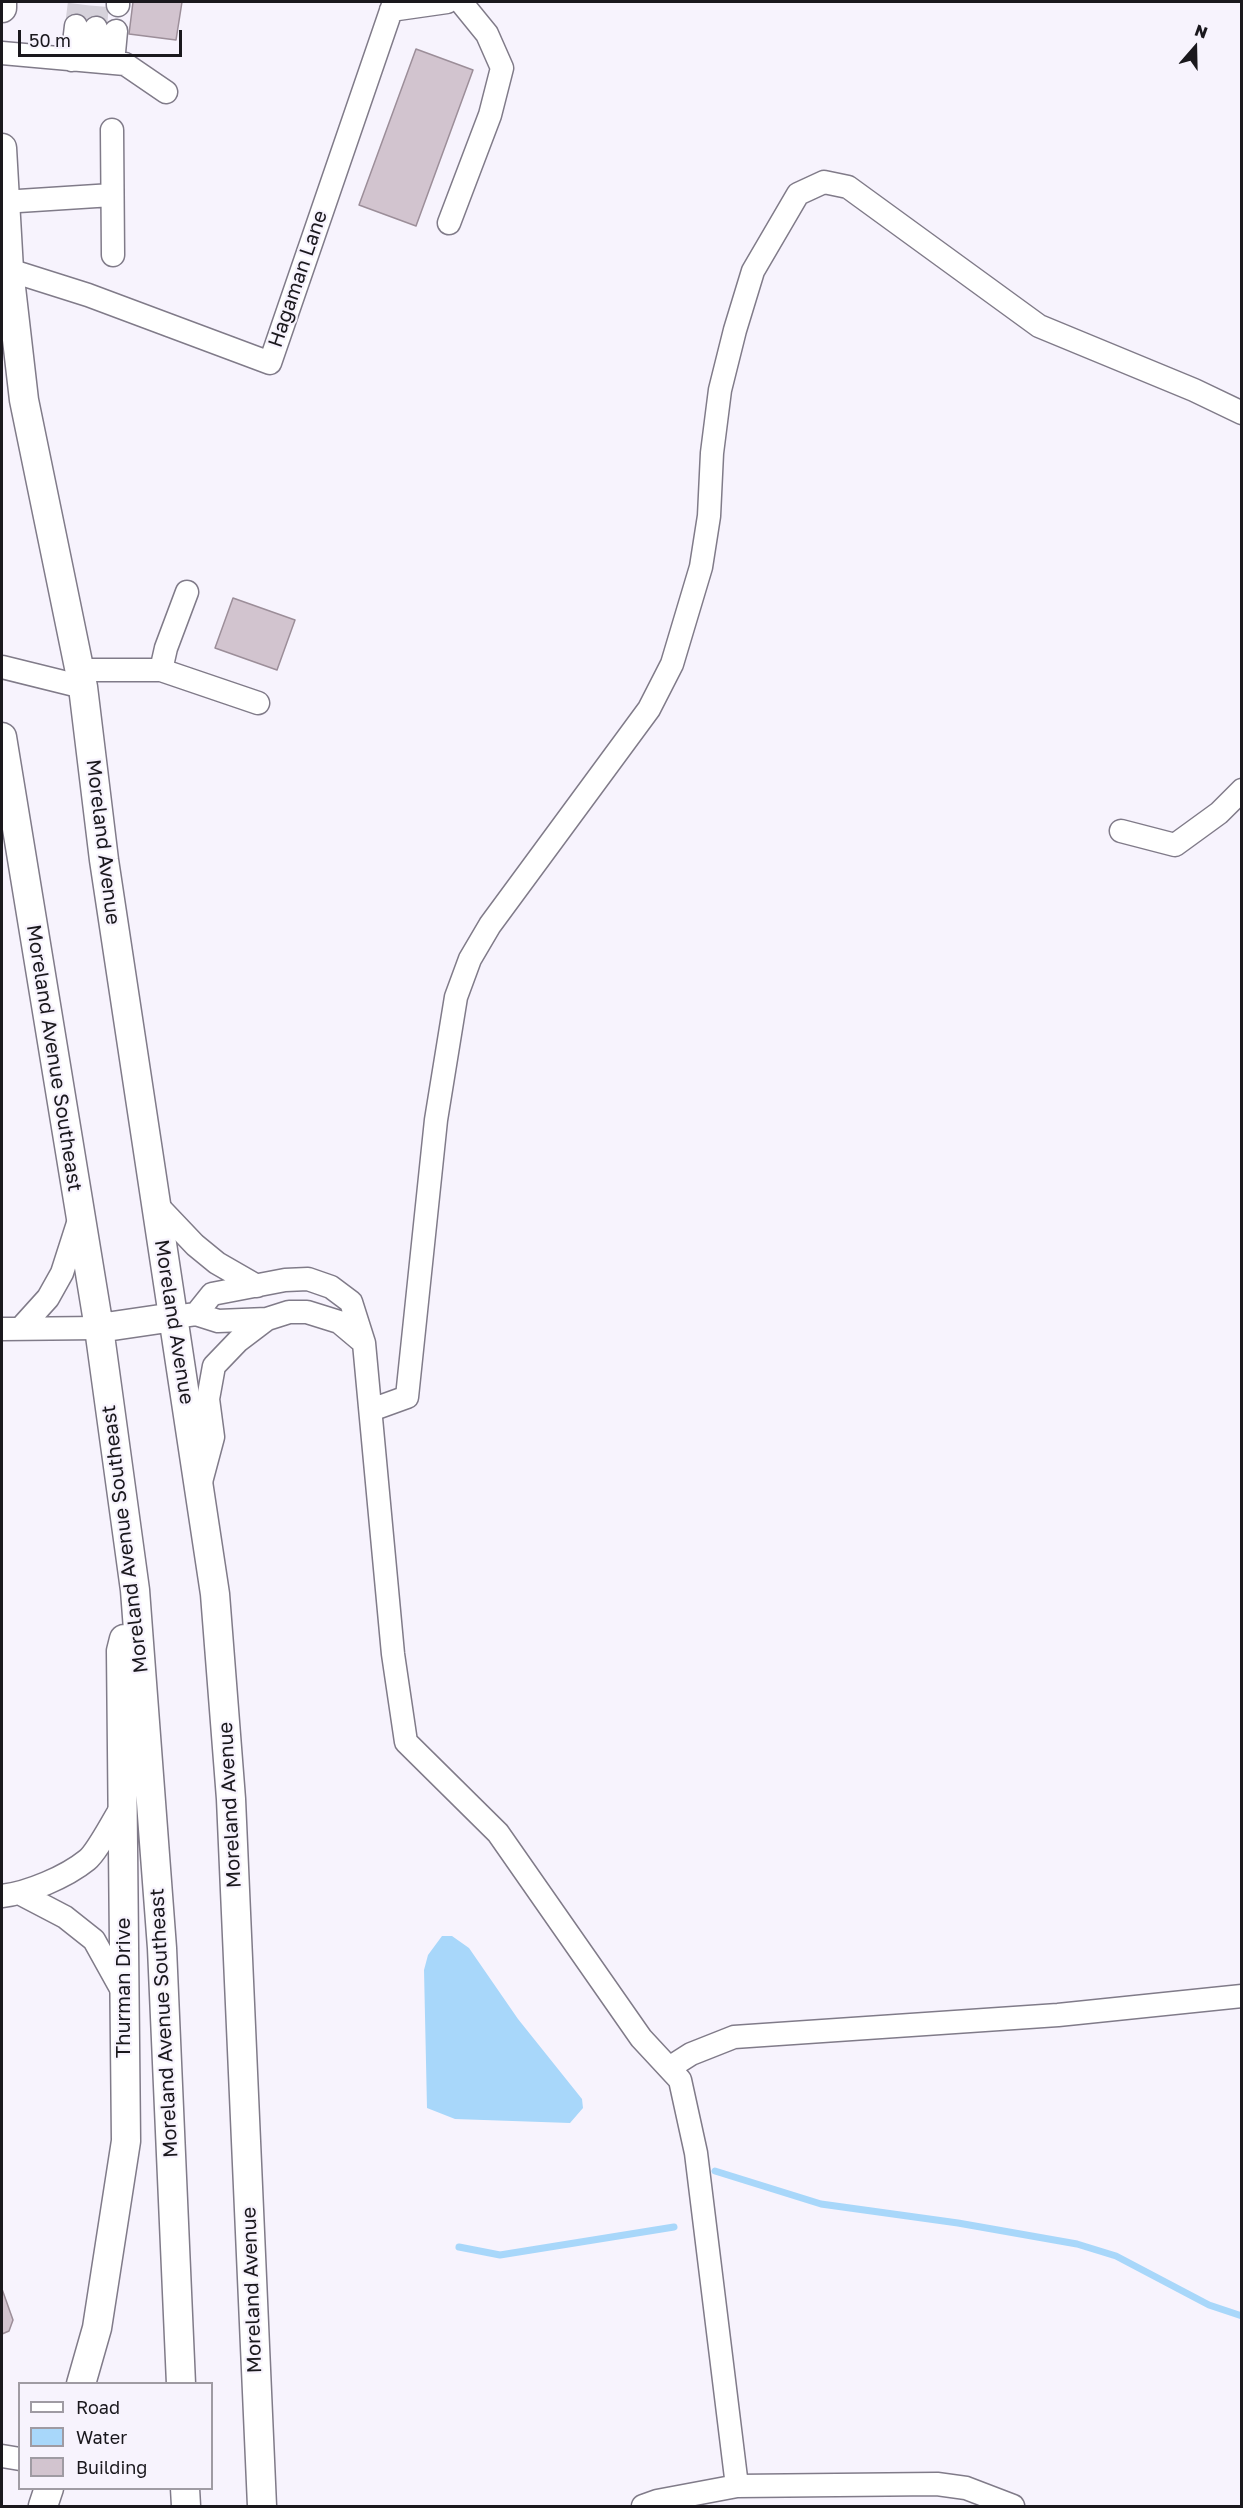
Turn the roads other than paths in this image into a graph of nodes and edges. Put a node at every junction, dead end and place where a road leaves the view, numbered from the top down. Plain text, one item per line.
1 (2, 2) edge
2 (447, 2) edge
3 (461, 2) edge
4 (392, 5) edge
5 (2, 8) edge
6 (2, 53) edge
7 (92, 61) junction
8 (166, 92) dead end
9 (112, 130) dead end
10 (2, 148) edge
11 (112, 195) junction
12 (3, 202) junction
13 (449, 223) dead end
14 (114, 255) dead end
15 (9, 270) junction
16 (1242, 413) edge
17 (187, 592) dead end
18 (2, 667) edge
19 (161, 670) junction
20 (82, 678) junction
21 (258, 703) dead end
22 (2, 737) edge
23 (1242, 790) edge
24 (1121, 831) dead end
25 (156, 1204) junction
26 (80, 1216) junction
27 (257, 1286) junction
28 (185, 1316) junction
29 (267, 1320) junction
30 (99, 1328) junction
31 (11, 1329) edge
32 (364, 1343) junction
33 (371, 1410) junction
34 (199, 1489) junction
35 (135, 1590) junction
36 (123, 1804) junction
37 (11, 1895) edge
38 (124, 1994) junction
39 (1242, 1996) edge
40 (669, 2068) junction
41 (82, 2382) edge
42 (181, 2382) edge
43 (2, 2456) edge
44 (18, 2460) edge
45 (737, 2486) junction
46 (48, 2490) edge
47 (185, 2490) edge
48 (43, 2506) edge
49 (186, 2506) edge
50 (261, 2506) edge
51 (643, 2506) edge
52 (1012, 2506) edge

1 - 5 main road
2 - 4 street
3 - 13 street
4 - 15 street, Hagaman Lane
6 - 7 street
7 - 7 street
7 - 8 street
9 - 11 street
10 - 12 main road, Moreland Avenue
11 - 12 street
11 - 14 street
12 - 15 main road, Moreland Avenue
15 - 20 main road, Moreland Avenue
16 - 33 street
17 - 19 street
18 - 20 street
19 - 20 street
19 - 21 street
20 - 25 main road, Moreland Avenue
22 - 26 main road, Moreland Avenue Southeast
23 - 24 street
25 - 27 street
25 - 28 main road, Moreland Avenue
26 - 30 main road, Moreland Avenue Southeast
26 - 31 street
27 - 28 street
27 - 32 street
28 - 29 street
28 - 30 main road
28 - 34 main road, Moreland Avenue
29 - 32 street
29 - 34 street
30 - 31 street
30 - 35 main road, Moreland Avenue Southeast
32 - 33 street
33 - 40 street
34 - 50 main road, Moreland Avenue
35 - 36 main road, Thurman Drive
35 - 42 main road, Moreland Avenue Southeast
36 - 37 street
36 - 38 main road, Thurman Drive
37 - 38 street
38 - 41 main road, Thurman Drive
39 - 40 street
40 - 45 street
43 - 44 street
45 - 51 street
45 - 52 street
46 - 48 main road
47 - 49 main road

